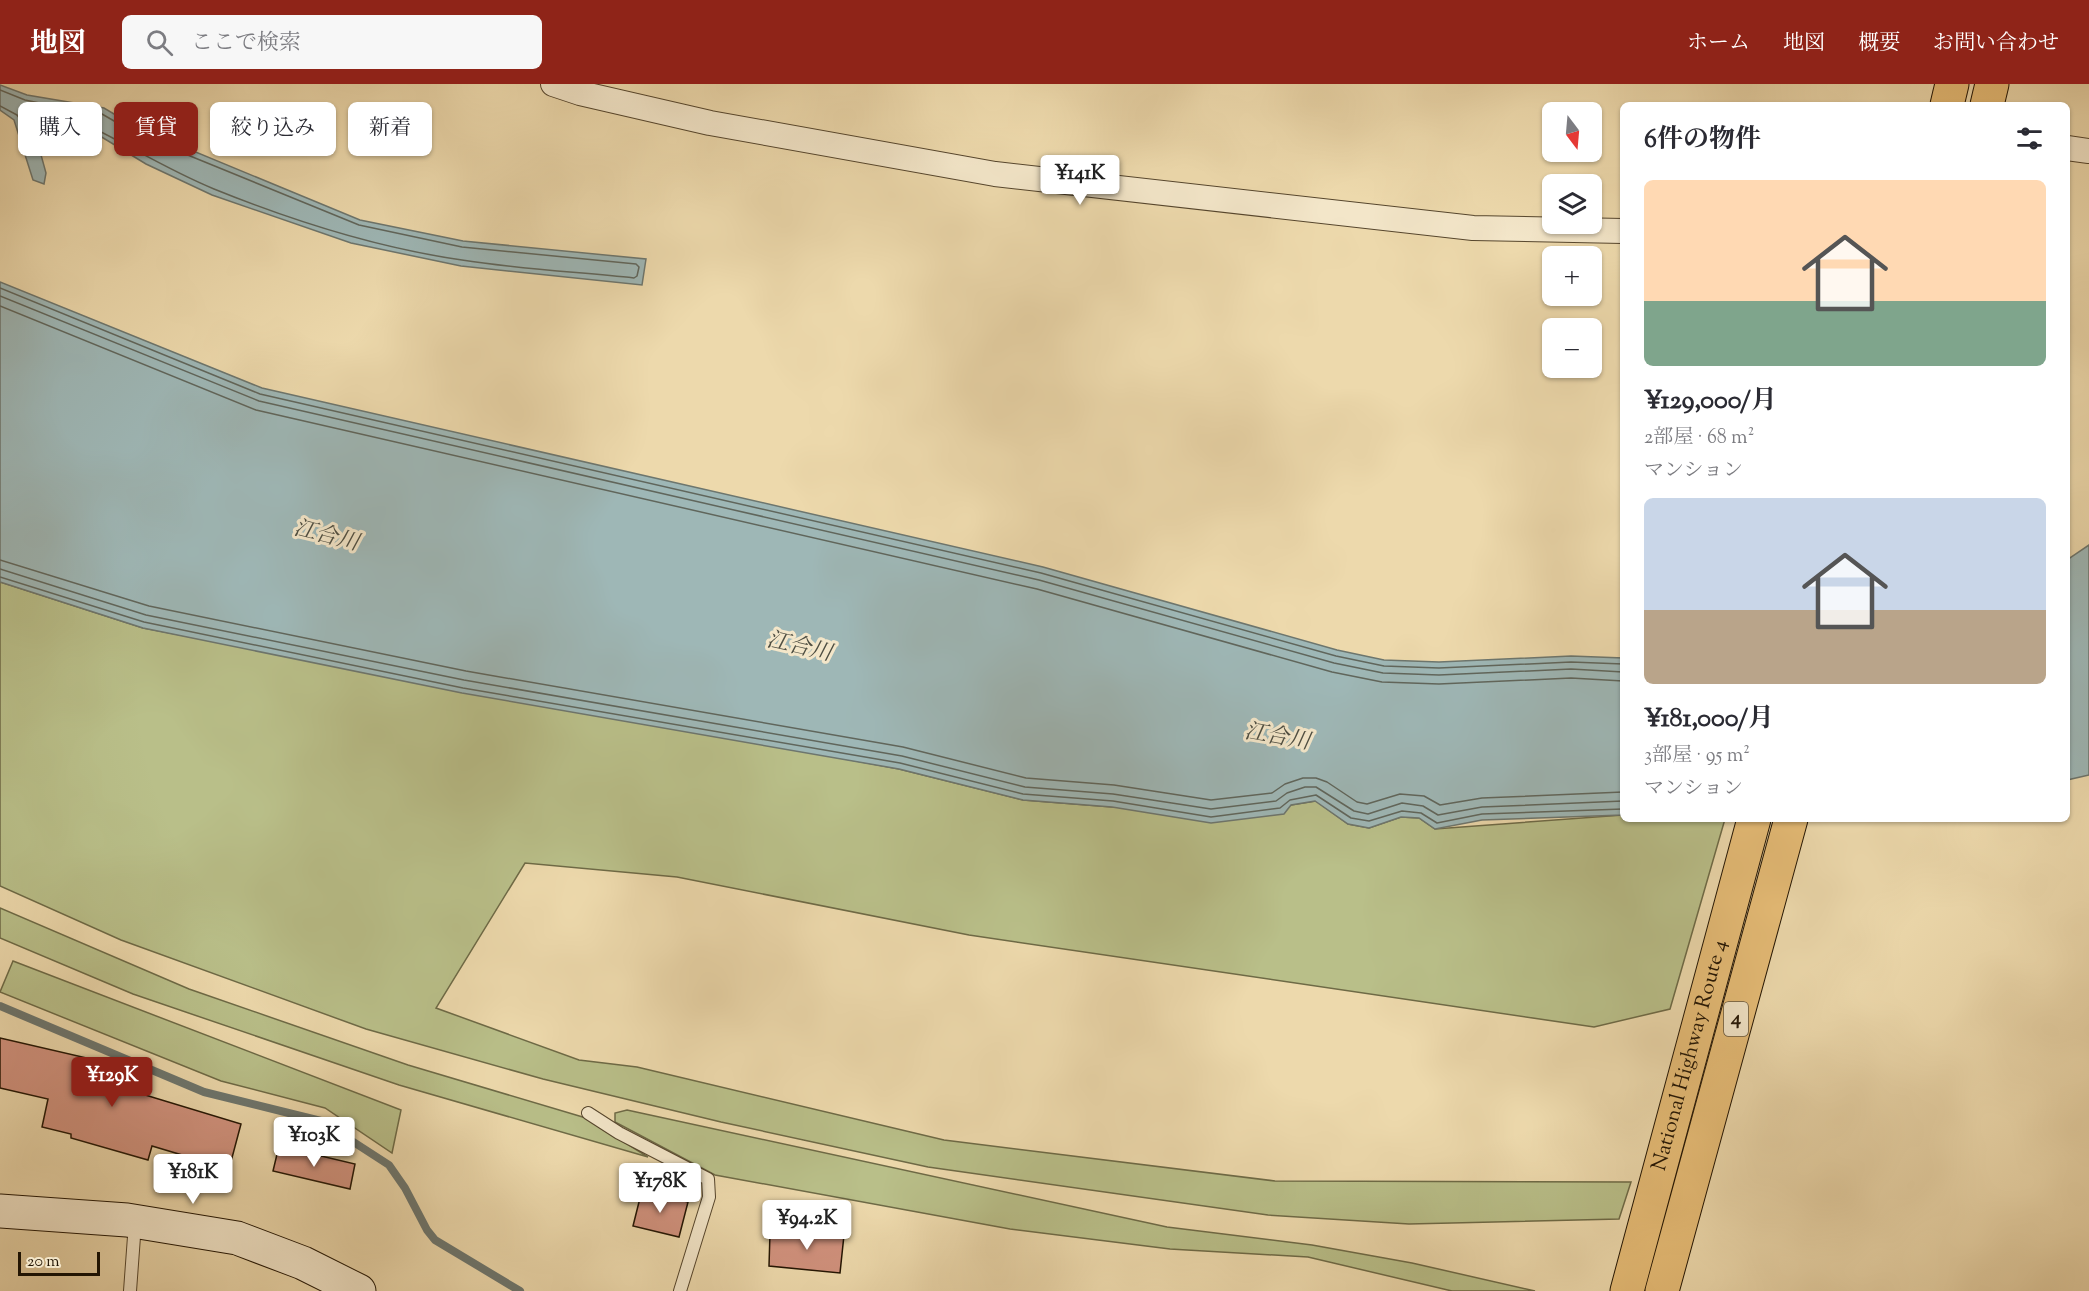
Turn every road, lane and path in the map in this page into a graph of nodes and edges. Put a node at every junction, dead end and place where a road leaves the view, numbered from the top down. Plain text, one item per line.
1 (553, 84) edge
2 (1952, 84) edge
3 (1992, 84) edge
4 (1948, 102) edge
5 (1987, 102) edge
6 (2070, 148) edge
7 (2089, 151) edge
8 (1620, 231) edge
9 (1753, 822) edge
10 (1790, 822) edge
11 (588, 1113) dead end
12 (0, 1211) edge
13 (135, 1222) junction
14 (130, 1291) edge
15 (359, 1291) edge
16 (680, 1291) edge
17 (1627, 1291) edge
18 (1662, 1291) edge

1 - 8 street
2 - 4 highway
3 - 5 highway
6 - 7 street
9 - 17 highway, National Highway Route 4 / 4
10 - 18 highway, National Highway Route 4 / 4
11 - 16 lane
12 - 13 street
13 - 14 lane
13 - 15 street

